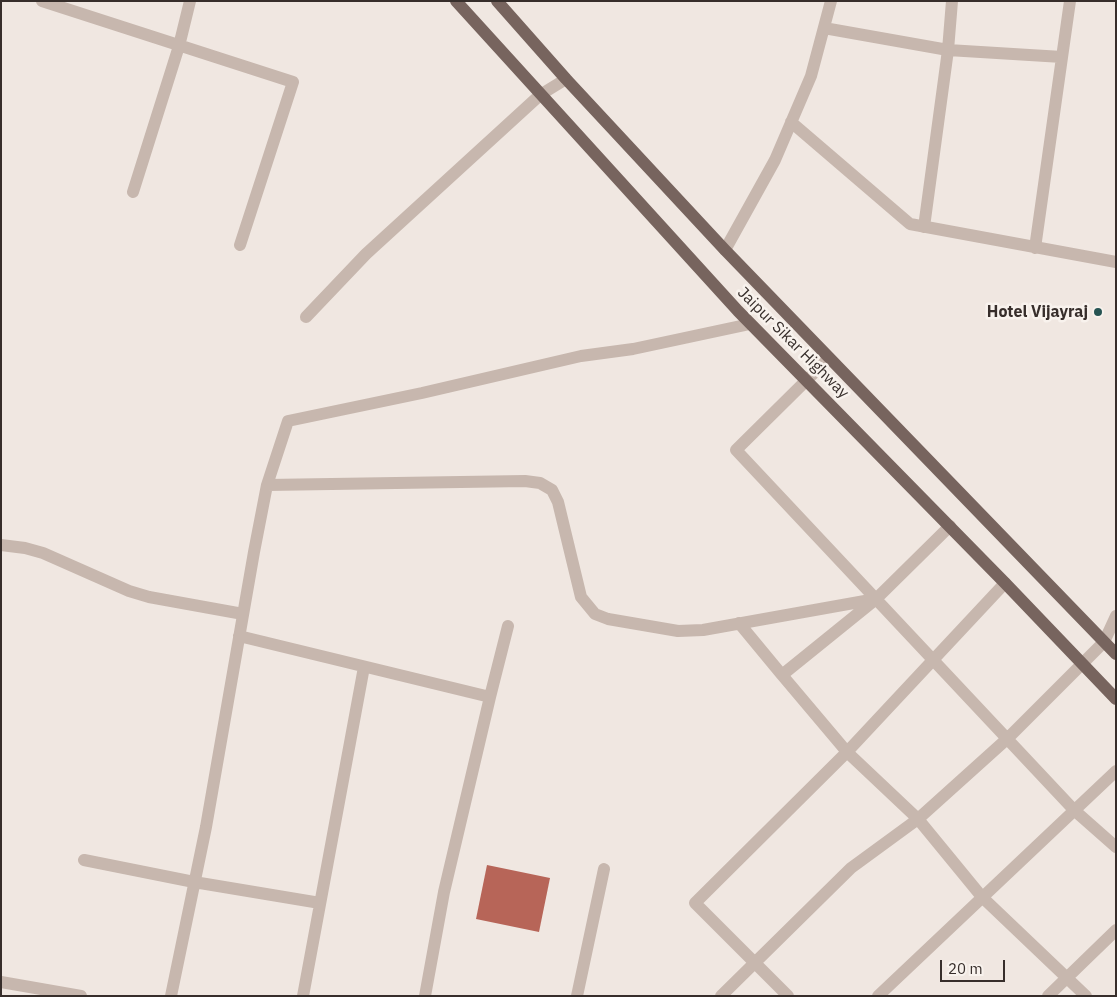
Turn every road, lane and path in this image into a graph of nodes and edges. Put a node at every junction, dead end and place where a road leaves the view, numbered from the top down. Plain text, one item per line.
1 (42, 1) edge
2 (190, 1) edge
3 (456, 1) edge
4 (497, 1) edge
5 (831, 1) edge
6 (952, 1) edge
7 (1070, 1) edge
8 (824, 28) junction
9 (179, 46) junction
10 (948, 50) junction
11 (1062, 57) junction
12 (566, 78) junction
13 (540, 95) junction
14 (791, 122) junction
15 (133, 192) dead end
16 (924, 227) junction
17 (240, 245) dead end
18 (1035, 248) junction
19 (725, 250) junction
20 (1116, 262) edge
21 (306, 317) dead end
22 (750, 324) junction
23 (828, 358) junction
24 (806, 380) junction
25 (267, 485) junction
26 (950, 526) junction
27 (1, 545) edge
28 (1005, 583) junction
29 (876, 599) junction
30 (243, 614) junction
31 (1116, 616) edge
32 (739, 623) junction
33 (508, 626) dead end
34 (239, 636) junction
35 (1104, 642) junction
36 (1116, 654) edge
37 (933, 660) junction
38 (1083, 665) junction
39 (364, 667) junction
40 (782, 675) junction
41 (490, 697) junction
42 (1116, 699) edge
43 (1008, 738) junction
44 (847, 752) junction
45 (1116, 771) edge
46 (1074, 810) junction
47 (918, 819) junction
48 (1116, 847) edge
49 (84, 860) dead end
50 (604, 869) dead end
51 (194, 882) junction
52 (982, 897) junction
53 (320, 903) junction
54 (1116, 930) edge
55 (755, 963) junction
56 (1068, 977) junction
57 (1, 982) edge
58 (52, 993) edge
59 (81, 996) edge
60 (171, 996) edge
61 (303, 996) edge
62 (425, 996) edge
63 (577, 996) edge
64 (721, 996) edge
65 (788, 996) edge
66 (878, 996) edge
67 (1048, 996) edge
68 (1086, 996) edge

1 - 9 street
2 - 9 street
3 - 13 main road, Jaipur Sikar Highway
4 - 12 main road, Jaipur Sikar Highway
5 - 8 street
6 - 10 street
7 - 11 street
8 - 10 street
8 - 14 street
9 - 15 street
9 - 17 street
10 - 11 street
10 - 16 street
11 - 18 street
12 - 13 street
12 - 19 main road, Jaipur Sikar Highway
13 - 21 street
13 - 22 main road, Jaipur Sikar Highway
14 - 16 street
14 - 19 street
16 - 18 street
18 - 20 street
19 - 23 main road, Jaipur Sikar Highway
22 - 24 main road, Jaipur Sikar Highway
22 - 25 street
23 - 24 street
23 - 35 main road, Jaipur Sikar Highway
24 - 26 main road, Jaipur Sikar Highway
24 - 29 street
25 - 30 street
25 - 32 street
26 - 28 main road, Jaipur Sikar Highway
26 - 29 street
27 - 30 street
28 - 37 street
28 - 38 main road, Jaipur Sikar Highway
29 - 32 street
29 - 37 street
29 - 40 street
30 - 34 street
31 - 35 street
32 - 40 street
33 - 41 street
34 - 39 street
34 - 51 street
35 - 36 main road, Jaipur Sikar Highway
35 - 38 street
37 - 43 street
37 - 44 street
38 - 42 main road, Jaipur Sikar Highway
38 - 43 street
39 - 41 street
39 - 53 street
40 - 44 street
41 - 62 street
43 - 46 street
43 - 47 street
44 - 47 street
44 - 55 street
45 - 46 street
46 - 48 street
46 - 52 street
47 - 52 street
47 - 55 street
49 - 51 street
50 - 63 street
51 - 53 street
51 - 60 street
52 - 56 street
52 - 66 street
53 - 61 street
54 - 56 street
55 - 64 street
55 - 65 street
56 - 67 street
56 - 68 street
57 - 58 street
58 - 59 street

